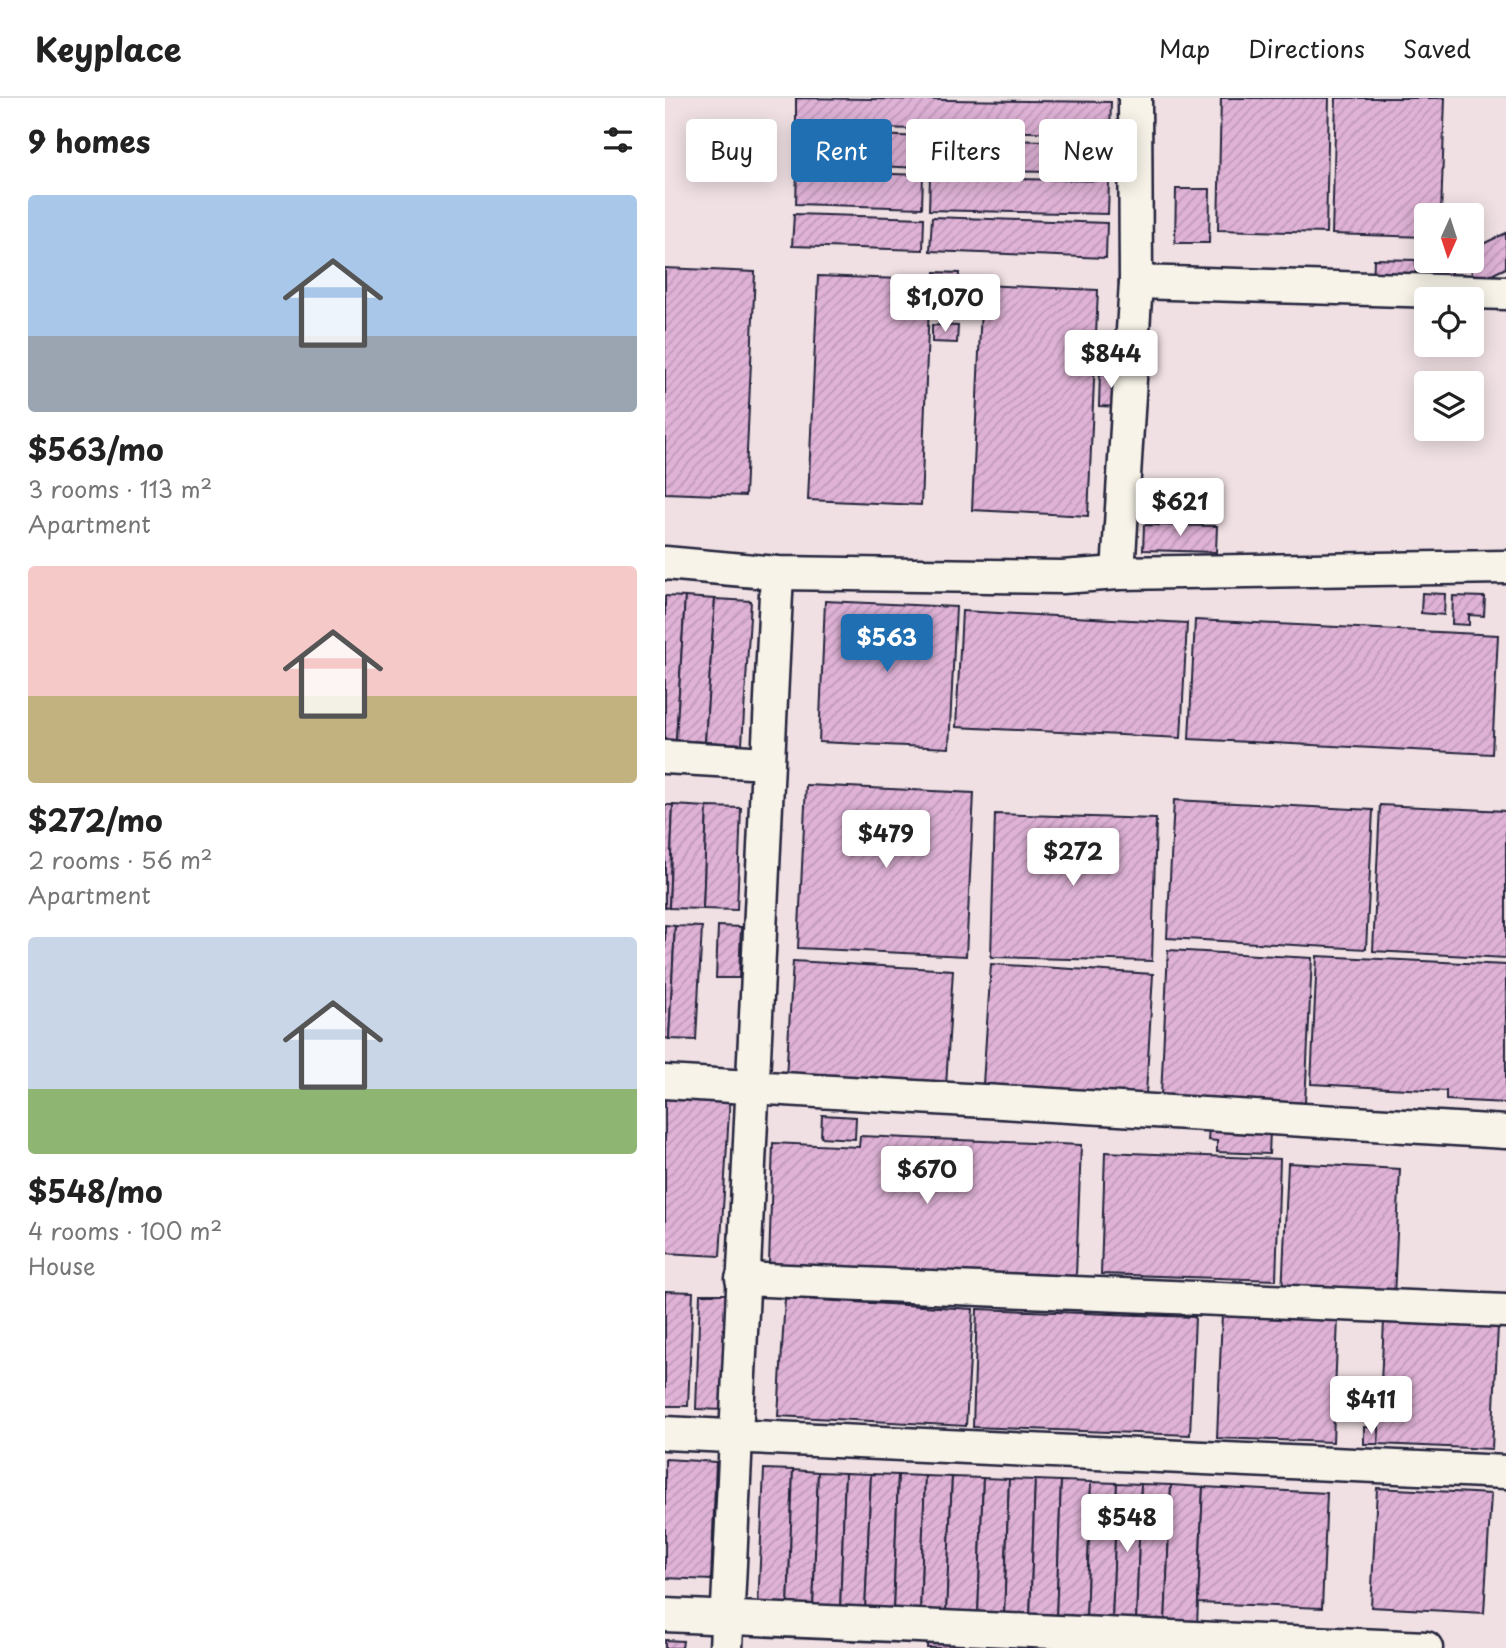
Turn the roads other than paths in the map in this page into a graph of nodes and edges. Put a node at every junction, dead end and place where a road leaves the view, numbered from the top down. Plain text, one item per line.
1 (1135, 98) edge
2 (1136, 282) junction
3 (1506, 293) edge
4 (665, 563) edge
5 (1506, 567) edge
6 (777, 573) junction
7 (1118, 573) junction
8 (665, 757) edge
9 (767, 762) junction
10 (665, 1082) edge
11 (751, 1085) junction
12 (1506, 1132) edge
13 (742, 1279) junction
14 (1506, 1311) edge
15 (665, 1433) edge
16 (734, 1436) junction
17 (1506, 1472) edge
18 (665, 1615) edge
19 (726, 1633) edge
20 (1426, 1648) edge

1 - 2 lane
2 - 3 lane
2 - 7 lane
4 - 6 lane
5 - 7 lane
6 - 7 lane
6 - 9 lane
8 - 9 lane
9 - 11 lane
10 - 11 lane
11 - 12 lane
11 - 13 lane
13 - 14 lane
13 - 16 lane
15 - 16 lane
16 - 17 lane
16 - 19 lane
18 - 19 lane
19 - 20 lane

